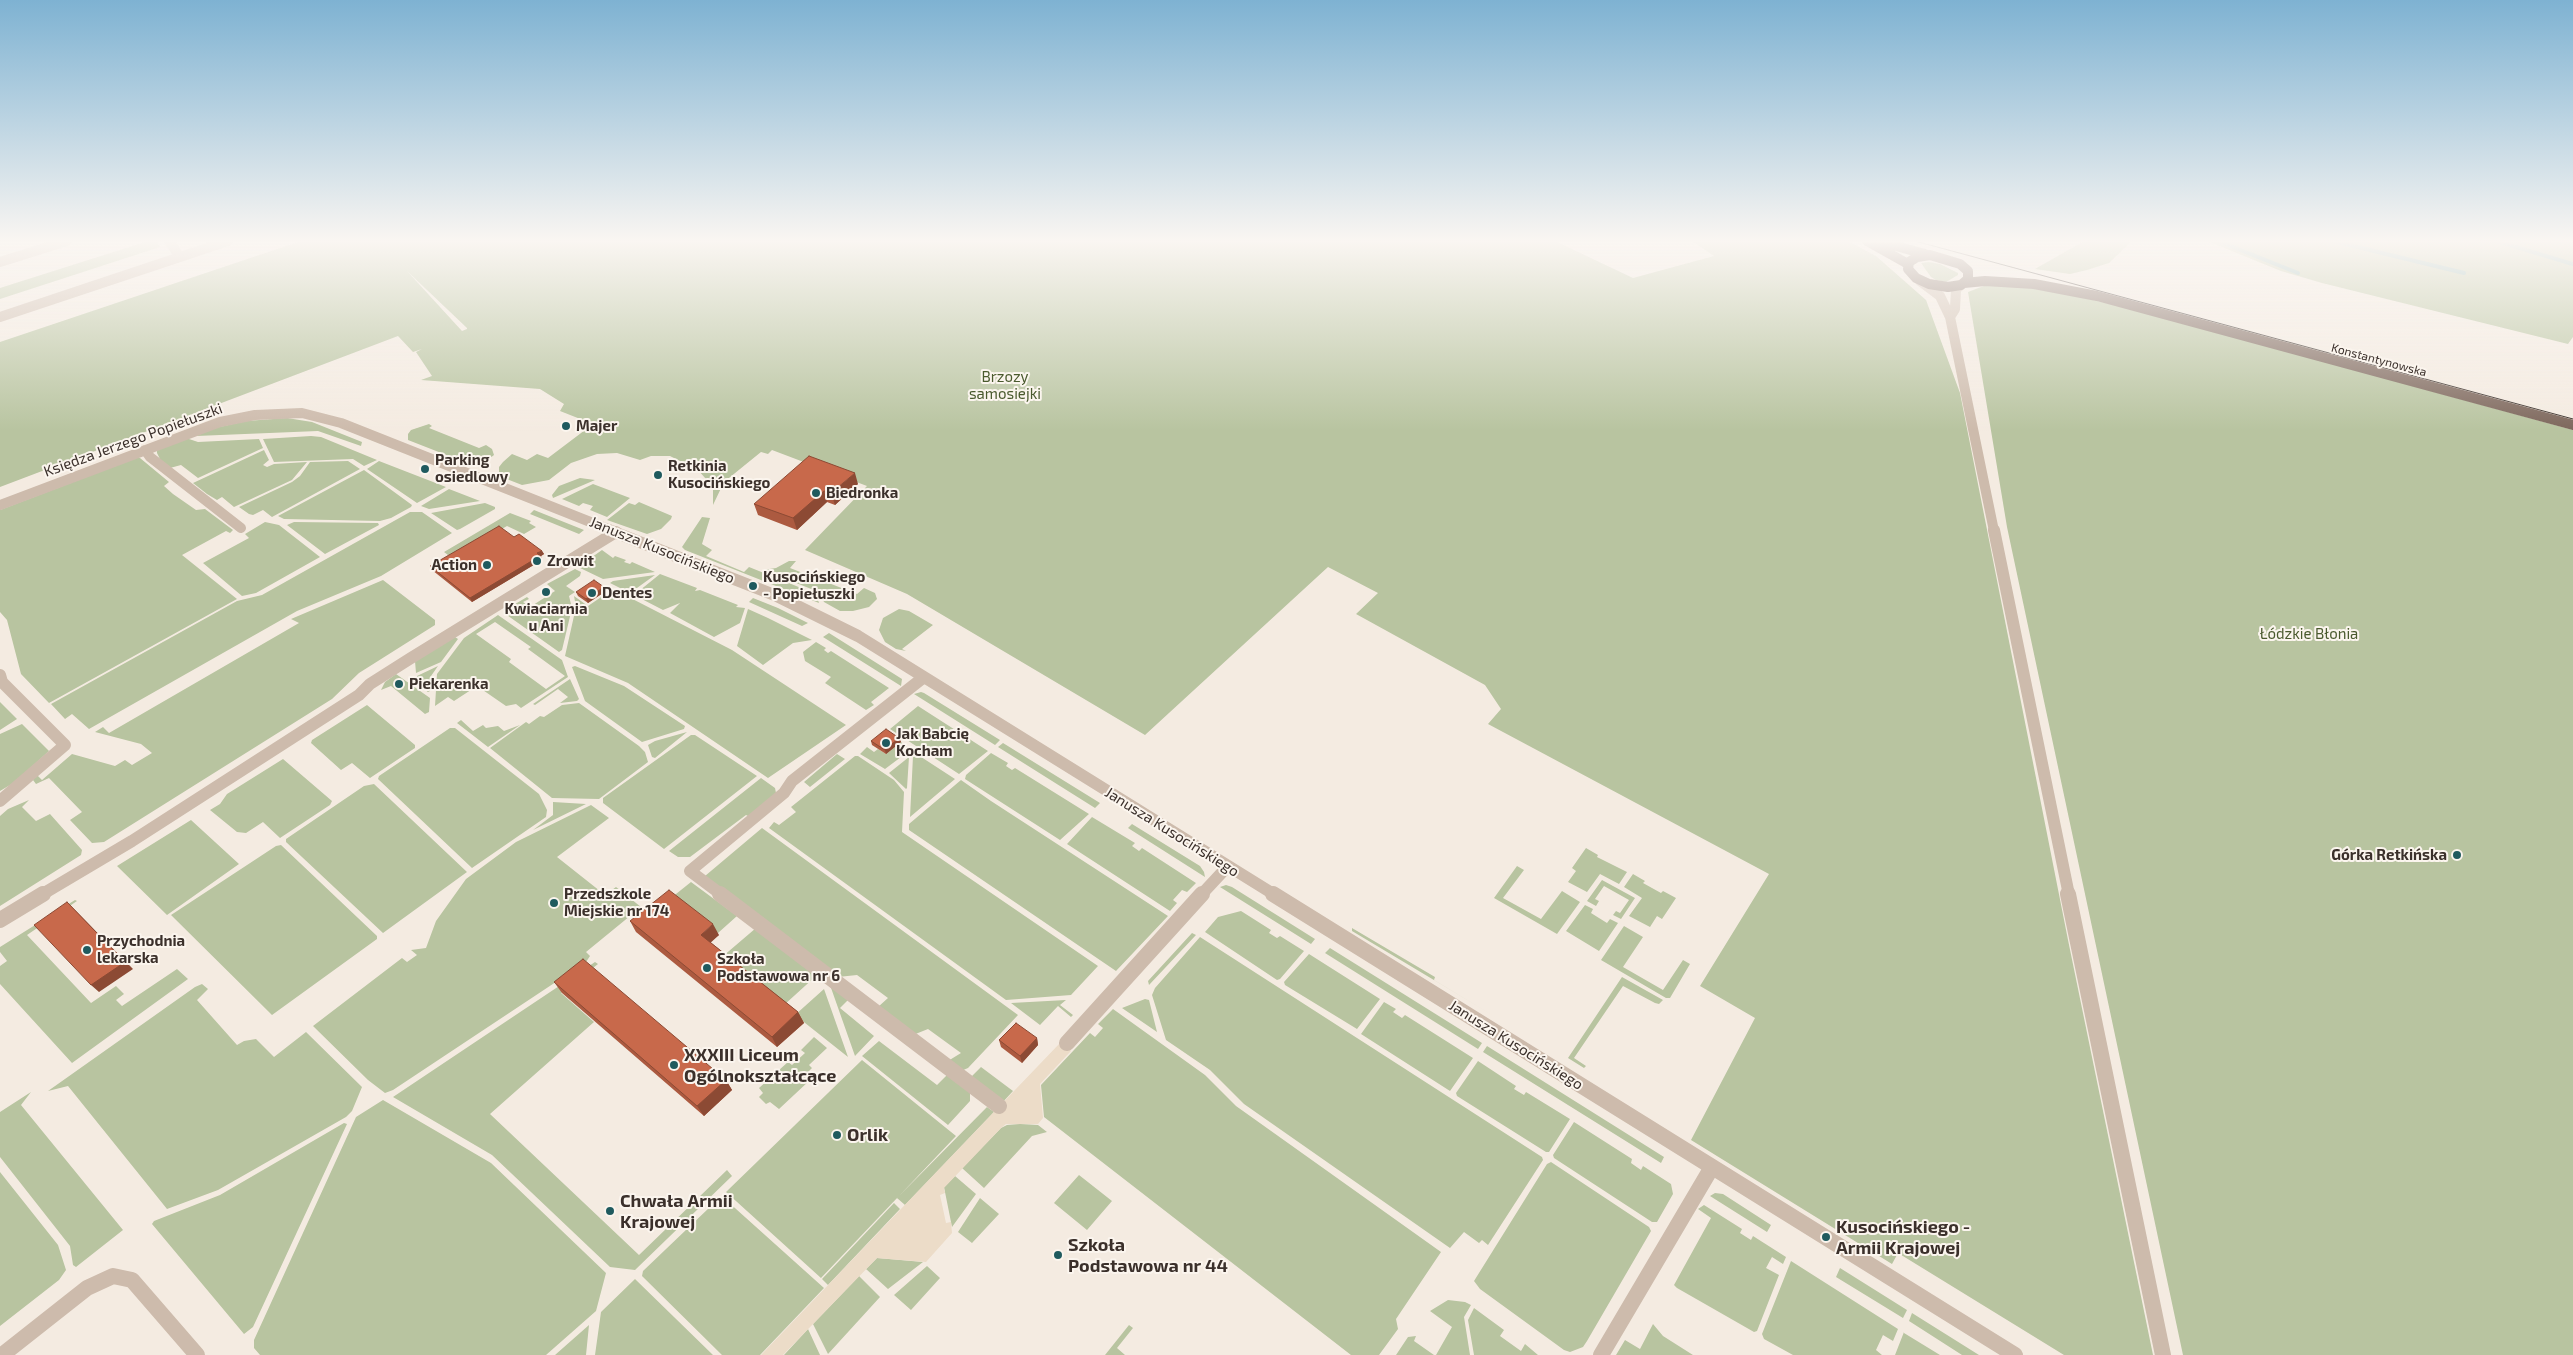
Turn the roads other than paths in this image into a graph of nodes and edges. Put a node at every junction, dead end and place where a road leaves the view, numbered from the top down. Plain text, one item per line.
1 (38, 304) edge
2 (1944, 304) edge
3 (1955, 304) edge
4 (2127, 304) edge
5 (0, 317) edge
6 (1950, 317) junction
7 (280, 412) joint
8 (2573, 425) edge
9 (145, 450) junction
10 (0, 506) edge
11 (241, 528) dead end
12 (616, 532) junction
13 (0, 674) edge
14 (924, 677) junction
15 (0, 800) edge
16 (1228, 866) junction
17 (0, 920) edge
18 (1068, 1044) dead end
19 (999, 1106) dead end
20 (1712, 1167) junction
21 (2, 1355) edge
22 (197, 1355) edge
23 (1601, 1355) edge
24 (2015, 1355) edge
25 (2163, 1355) edge

1 - 5 street
2 - 6 street
3 - 6 street
4 - 8 main road, Konstantynowska
6 - 25 street
7 - 9 street, Księdza Jerzego Popiełuszki
7 - 12 street, Janusza Kusocińskiego
9 - 10 street, Księdza Jerzego Popiełuszki
9 - 11 street
12 - 14 street, Janusza Kusocińskiego
12 - 17 street
13 - 15 street
14 - 16 street, Janusza Kusocińskiego
14 - 19 street
16 - 18 street
16 - 20 street, Janusza Kusocińskiego
20 - 23 street
20 - 24 street, Janusza Kusocińskiego
21 - 22 street

